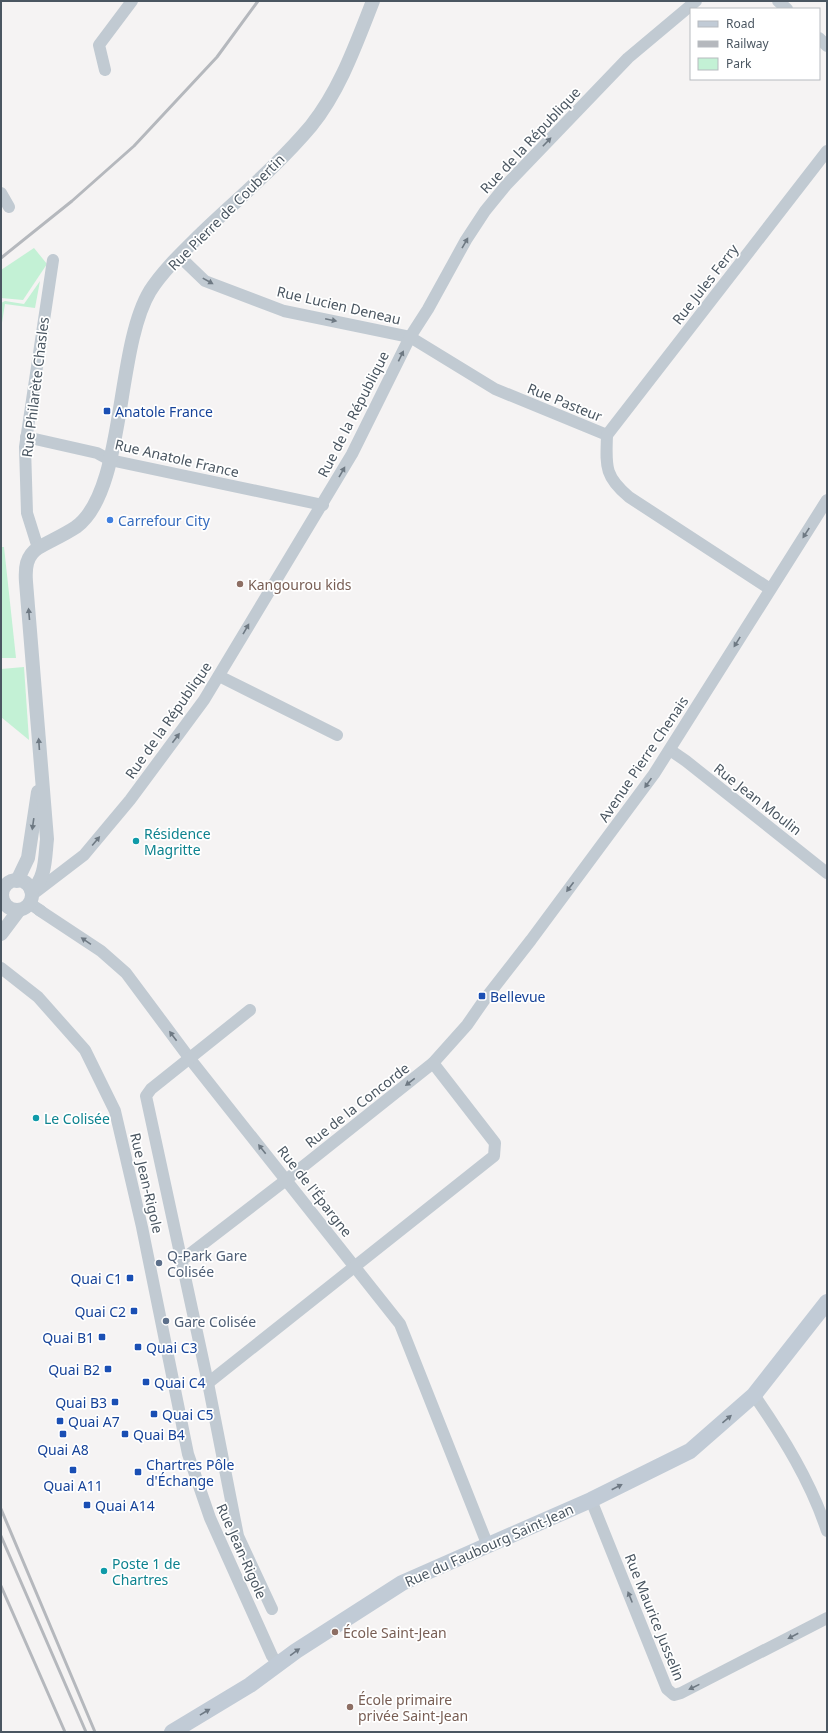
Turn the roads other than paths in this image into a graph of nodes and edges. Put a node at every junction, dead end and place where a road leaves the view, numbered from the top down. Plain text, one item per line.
1 (132, 1) edge
2 (373, 1) edge
3 (696, 1) edge
4 (778, 1) edge
5 (786, 8) edge
6 (105, 70) dead end
7 (827, 152) edge
8 (1, 194) edge
9 (9, 207) dead end
10 (179, 256) junction
11 (52, 260) dead end
12 (410, 337) junction
13 (607, 435) junction
14 (26, 437) junction
15 (110, 460) junction
16 (827, 500) edge
17 (322, 505) junction
18 (38, 548) junction
19 (770, 590) junction
20 (219, 676) junction
21 (337, 735) dead end
22 (670, 750) junction
23 (42, 772) junction
24 (827, 873) edge
25 (17, 881) junction
26 (28, 900) junction
27 (3, 908) edge
28 (1, 934) edge
29 (1, 968) edge
30 (250, 1010) dead end
31 (467, 1025) joint
32 (190, 1059) junction
33 (433, 1063) junction
34 (286, 1180) junction
35 (182, 1260) junction
36 (355, 1266) junction
37 (827, 1302) edge
38 (208, 1383) junction
39 (754, 1396) junction
40 (591, 1500) junction
41 (821, 1500) edge
42 (827, 1531) edge
43 (488, 1546) junction
44 (272, 1609) dead end
45 (827, 1618) edge
46 (278, 1664) junction
47 (172, 1732) edge

1 - 6 street
2 - 10 street, Rue Pierre de Coubertin
12 -> 3 street, Rue de la République
4 - 5 street
7 - 13 street, Rue Jules Ferry
8 - 9 street
10 -> 12 street, Rue Lucien Deneau
10 - 15 street, Rue Pierre de Coubertin
11 - 14 street, Rue Philarète Chasles
12 - 13 street, Rue Pasteur
17 -> 12 street, Rue de la République
13 - 19 street, Rue Pasteur
14 - 15 street, Rue Anatole France
14 - 18 street, Rue Philarète Chasles
15 - 17 street, Rue Anatole France
15 - 18 street, Rue Pierre de Coubertin
16 -> 19 street, Avenue Pierre Chenais
20 -> 17 street, Rue de la République
23 -> 18 street
19 -> 22 street, Avenue Pierre Chenais
20 - 21 street
26 -> 20 street, Rue de la République
22 - 24 street, Rue Jean Moulin
22 -> 31 street, Avenue Pierre Chenais
23 -> 25 street
23 - 26 street
25 - 26 street
25 - 27 street
26 - 27 street
26 - 28 street
32 -> 26 street, Rue de l'Épargne
29 - 46 street, Rue Jean-Rigole
30 - 32 street
31 - 33 street, Rue de la Concorde
34 -> 32 street, Rue de l'Épargne
32 - 35 street
33 -> 34 street, Rue de la Concorde
33 - 36 street
34 - 35 street, Rue de la Concorde
34 - 36 street, Rue de l'Épargne
35 - 38 street
36 - 38 street
36 - 43 street, Rue de l'Épargne
37 - 39 main road, Rue du Faubourg Saint-Jean
38 - 44 street
40 -> 39 main road, Rue du Faubourg Saint-Jean
39 - 41 street
40 - 43 main road, Rue du Faubourg Saint-Jean
45 -> 40 street, Rue Maurice Jusselin
41 - 42 street
46 -> 43 main road, Rue du Faubourg Saint-Jean
47 -> 46 main road, Rue du Faubourg Saint-Jean

